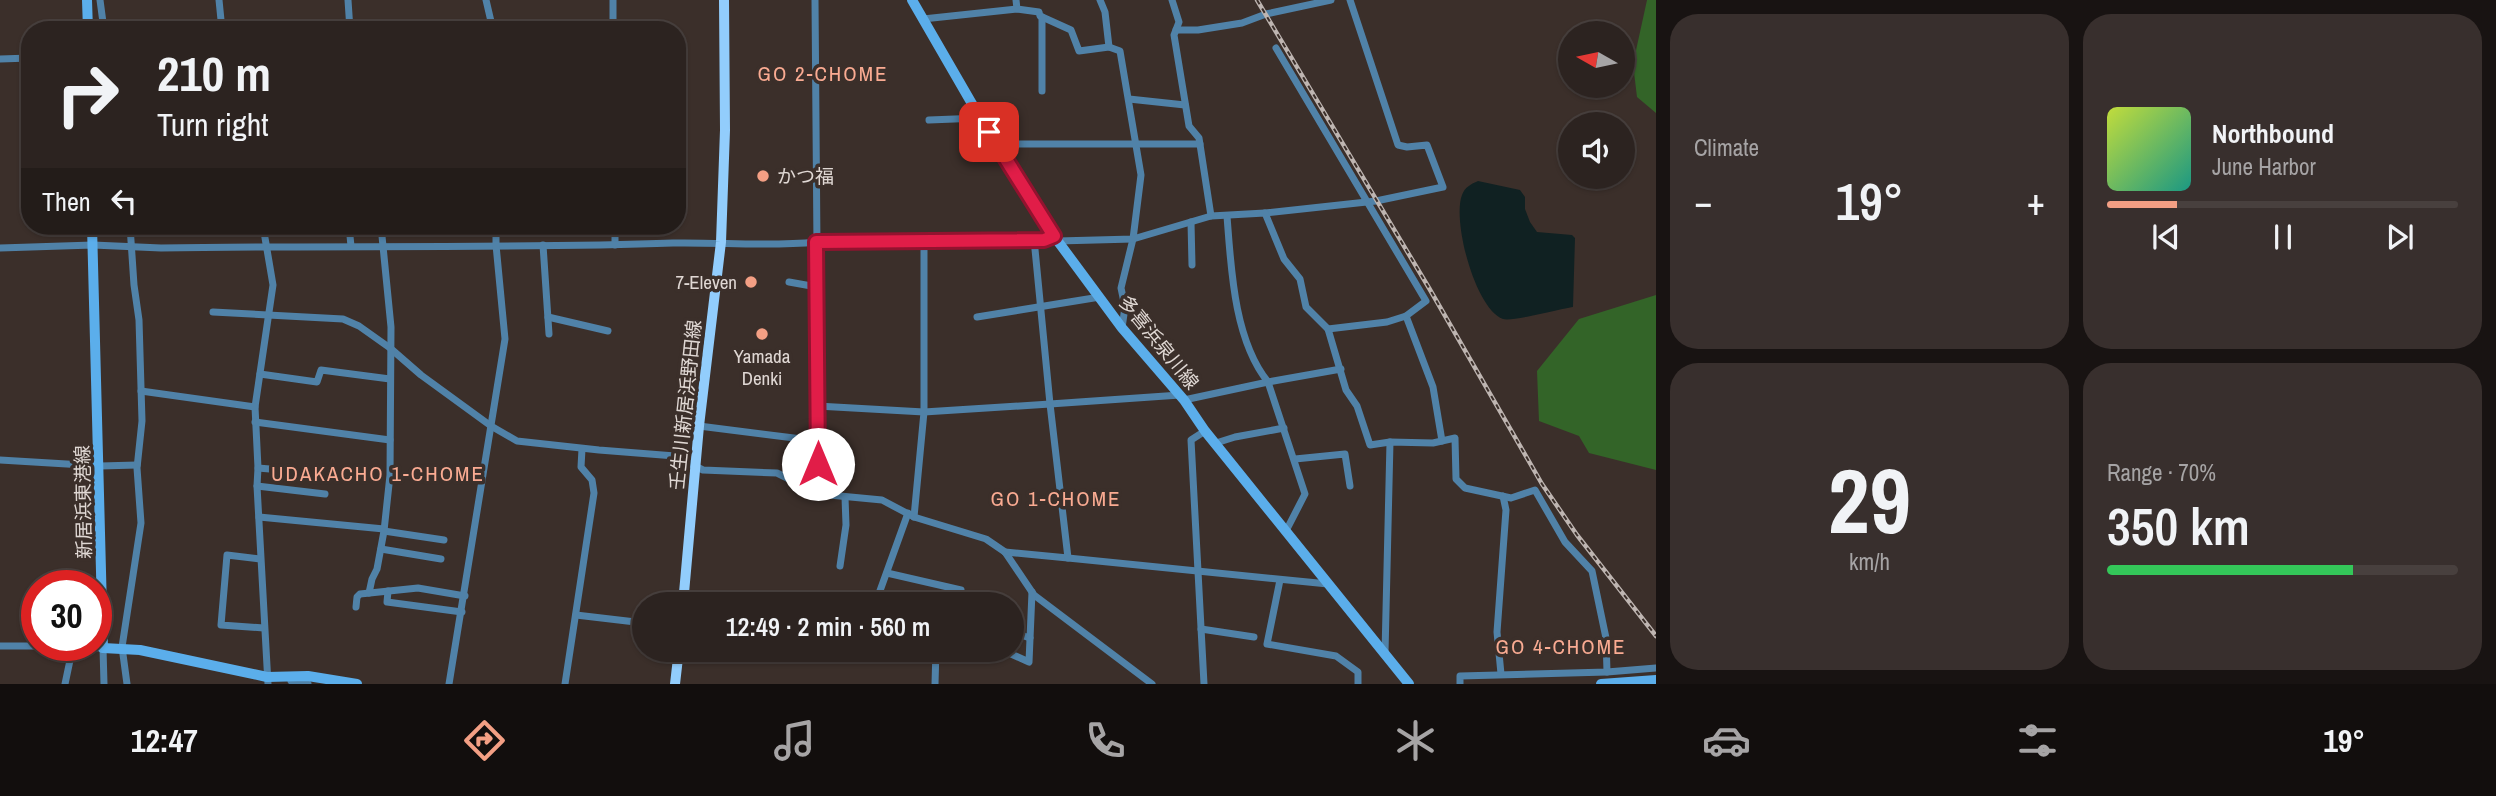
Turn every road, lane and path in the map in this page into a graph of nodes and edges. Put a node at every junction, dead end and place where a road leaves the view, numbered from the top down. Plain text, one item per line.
1 (87, 0) edge
2 (100, 0) edge
3 (219, 0) edge
4 (348, 0) edge
5 (486, 0) edge
6 (613, 0) edge
7 (724, 0) edge
8 (815, 0) edge
9 (912, 0) edge
10 (1016, 0) edge
11 (1100, 0) edge
12 (1172, 0) edge
13 (1331, 0) edge
14 (1350, 0) edge
15 (1017, 9) junction
16 (1042, 17) junction
17 (923, 19) junction
18 (88, 21) edge
19 (103, 21) edge
20 (221, 21) edge
21 (350, 21) edge
22 (491, 21) edge
23 (613, 21) edge
24 (1176, 30) junction
25 (1109, 47) junction
26 (1276, 48) dead end
27 (21, 58) edge
28 (0, 59) edge
29 (1042, 91) dead end
30 (1129, 99) junction
31 (1185, 105) junction
32 (980, 118) junction
33 (929, 120) dead end
34 (1200, 144) junction
35 (1135, 145) junction
36 (997, 147) junction
37 (1366, 202) junction
38 (1265, 213) junction
39 (1211, 216) junction
40 (1227, 216) junction
41 (1191, 222) junction
42 (92, 235) edge
43 (131, 235) edge
44 (264, 235) edge
45 (350, 235) edge
46 (382, 235) edge
47 (496, 235) edge
48 (615, 235) edge
49 (1034, 239) junction
50 (1056, 239) junction
51 (1133, 239) junction
52 (924, 241) junction
53 (721, 242) junction
54 (816, 242) junction
55 (93, 245) junction
56 (495, 245) junction
57 (543, 245) junction
58 (615, 245) junction
59 (132, 246) junction
60 (267, 246) junction
61 (351, 246) junction
62 (383, 247) junction
63 (0, 248) edge
64 (1192, 265) dead end
65 (789, 282) dead end
66 (817, 287) junction
67 (1100, 297) junction
68 (1041, 306) junction
69 (213, 312) dead end
70 (268, 313) junction
71 (1405, 316) junction
72 (548, 317) junction
73 (977, 317) dead end
74 (1122, 328) junction
75 (1328, 328) junction
76 (608, 331) dead end
77 (549, 334) dead end
78 (390, 348) junction
79 (1340, 369) junction
80 (260, 374) junction
81 (390, 380) junction
82 (1268, 382) junction
83 (141, 391) junction
84 (1182, 397) junction
85 (1050, 404) junction
86 (817, 406) junction
87 (255, 407) junction
88 (923, 412) junction
89 (256, 422) junction
90 (491, 426) junction
91 (699, 426) junction
92 (1284, 428) junction
93 (1205, 431) junction
94 (390, 440) junction
95 (818, 441) junction
96 (1442, 441) junction
97 (1390, 442) junction
98 (1216, 443) junction
99 (582, 449) junction
100 (1295, 459) junction
101 (1, 460) edge
102 (137, 465) junction
103 (100, 466) junction
104 (695, 467) junction
105 (258, 468) junction
106 (0, 471) edge
107 (293, 471) dead end
108 (257, 486) junction
109 (1350, 486) dead end
110 (325, 494) dead end
111 (819, 495) junction
112 (1503, 496) junction
113 (845, 497) junction
114 (911, 515) junction
115 (259, 517) junction
116 (384, 530) junction
117 (1286, 531) junction
118 (444, 540) dead end
119 (381, 549) junction
120 (1005, 552) junction
121 (1068, 558) junction
122 (260, 559) junction
123 (441, 559) dead end
124 (840, 566) dead end
125 (102, 570) edge
126 (1198, 572) junction
127 (887, 573) junction
128 (1280, 580) junction
129 (1328, 584) junction
130 (961, 590) dead end
131 (388, 591) junction
132 (684, 592) edge
133 (880, 592) edge
134 (1032, 592) junction
135 (369, 593) junction
136 (465, 596) junction
137 (356, 607) dead end
138 (462, 612) junction
139 (576, 615) junction
140 (632, 622) edge
141 (264, 628) junction
142 (1201, 629) junction
143 (1024, 636) edge
144 (1254, 637) dead end
145 (1030, 638) junction
146 (0, 646) edge
147 (21, 646) edge
148 (122, 647) junction
149 (112, 648) edge
150 (1385, 653) junction
151 (1024, 660) edge
152 (70, 661) edge
153 (103, 661) edge
154 (678, 662) edge
155 (936, 662) edge
156 (1656, 668) edge
157 (1607, 672) junction
158 (1501, 674) junction
159 (268, 680) edge
160 (1656, 680) edge
161 (65, 684) edge
162 (104, 684) edge
163 (127, 684) edge
164 (308, 684) edge
165 (356, 684) edge
166 (449, 684) edge
167 (565, 684) edge
168 (675, 684) edge
169 (935, 684) edge
170 (1152, 684) edge
171 (1204, 684) edge
172 (1358, 684) edge
173 (1409, 684) edge
174 (1460, 684) edge
175 (1601, 684) edge

1 - 18 main road
2 - 19 street
3 - 20 street
4 - 21 street
5 - 22 street
6 - 23 street
7 - 53 main road, 壬生川新居浜野田線
8 - 54 street
9 - 17 main road, 多喜浜泉川線
10 - 15 street
11 - 25 street
12 - 24 street
13 - 24 street
14 - 37 street
15 - 16 street
15 - 17 street
16 - 25 street
16 - 29 street
17 - 32 main road, 多喜浜泉川線
24 - 31 street
25 - 30 street
26 - 37 street
27 - 28 street
30 - 31 street
30 - 35 street
31 - 34 street
32 - 33 street
32 - 36 main road, 多喜浜泉川線
34 - 35 street
34 - 39 street
35 - 36 street
35 - 51 street
36 - 50 main road, 多喜浜泉川線
37 - 38 street
37 - 71 street
38 - 40 street
38 - 75 street
39 - 40 street
39 - 41 street
40 - 82 street
41 - 51 street
41 - 64 street
42 - 55 main road, 新居浜東港線
43 - 59 street
44 - 60 street
45 - 61 street
46 - 62 street
47 - 56 street
48 - 58 street
49 - 50 street
49 - 52 street
49 - 68 street
50 - 51 street
50 - 67 main road, 多喜浜泉川線
51 - 74 street
52 - 54 street
52 - 88 street
53 - 54 street
53 - 58 street
53 - 91 main road, 壬生川新居浜野田線
54 - 66 street
55 - 59 street
55 - 63 street
55 - 103 main road, 新居浜東港線
56 - 57 street
56 - 62 street
56 - 90 street
57 - 58 street
57 - 72 street
59 - 60 street
59 - 83 street
60 - 61 street
60 - 70 street
61 - 62 street
62 - 78 street
65 - 66 street
66 - 86 street
67 - 68 street
67 - 74 main road, 多喜浜泉川線
68 - 73 street
68 - 85 street
69 - 70 street
70 - 78 street
70 - 80 street
71 - 75 street
71 - 96 street
72 - 76 street
72 - 77 street
74 - 84 main road, 多喜浜泉川線
75 - 79 street
78 - 81 street
78 - 90 street
79 - 82 street
79 - 97 street
80 - 81 street
80 - 87 street
81 - 94 street
82 - 84 street
82 - 92 street
83 - 87 street
83 - 102 street
84 - 85 street
84 - 93 main road, 多喜浜泉川線
85 - 88 street
85 - 121 street
86 - 88 street
86 - 95 street
87 - 89 street
88 - 114 street
89 - 94 street
89 - 105 street
90 - 99 street
90 - 136 street
91 - 95 street
91 - 104 main road, 壬生川新居浜野田線
92 - 98 street
92 - 100 street
93 - 98 main road, 多喜浜泉川線
93 - 126 street
94 - 116 street
95 - 111 street
96 - 97 street
96 - 112 street
97 - 150 street
98 - 117 main road, 多喜浜泉川線
99 - 104 street
99 - 139 street
100 - 109 street
100 - 117 street
101 - 103 street
101 - 106 street
102 - 103 street
102 - 148 street
103 - 125 main road, 新居浜東港線
104 - 111 street
104 - 132 main road, 壬生川新居浜野田線
105 - 107 street
105 - 108 street
108 - 110 street
108 - 115 street
111 - 113 street
112 - 157 street
112 - 158 street
113 - 114 street
113 - 124 street
114 - 120 street
114 - 127 street
115 - 116 street
115 - 122 street
116 - 118 street
116 - 119 street
117 - 129 main road, 多喜浜泉川線
119 - 123 street
119 - 135 street
120 - 121 street
120 - 134 street
121 - 126 street
122 - 141 street
122 - 141 street
126 - 128 street
126 - 142 street
127 - 130 street
127 - 133 street
128 - 129 street
128 - 172 street
129 - 150 main road, 多喜浜泉川線
131 - 135 street
131 - 136 street
131 - 138 street
134 - 145 street
134 - 170 street
135 - 137 street
136 - 138 street
138 - 166 street
139 - 140 street
139 - 167 street
141 - 159 street
142 - 144 street
142 - 171 street
143 - 145 street
145 - 151 street
146 - 147 street
148 - 149 main road
148 - 159 main road
148 - 163 street
150 - 173 main road, 多喜浜泉川線
152 - 161 street
153 - 162 street
154 - 168 main road
155 - 169 street
156 - 157 street
157 - 158 street
158 - 174 street
159 - 164 street
159 - 165 main road
160 - 175 main road

